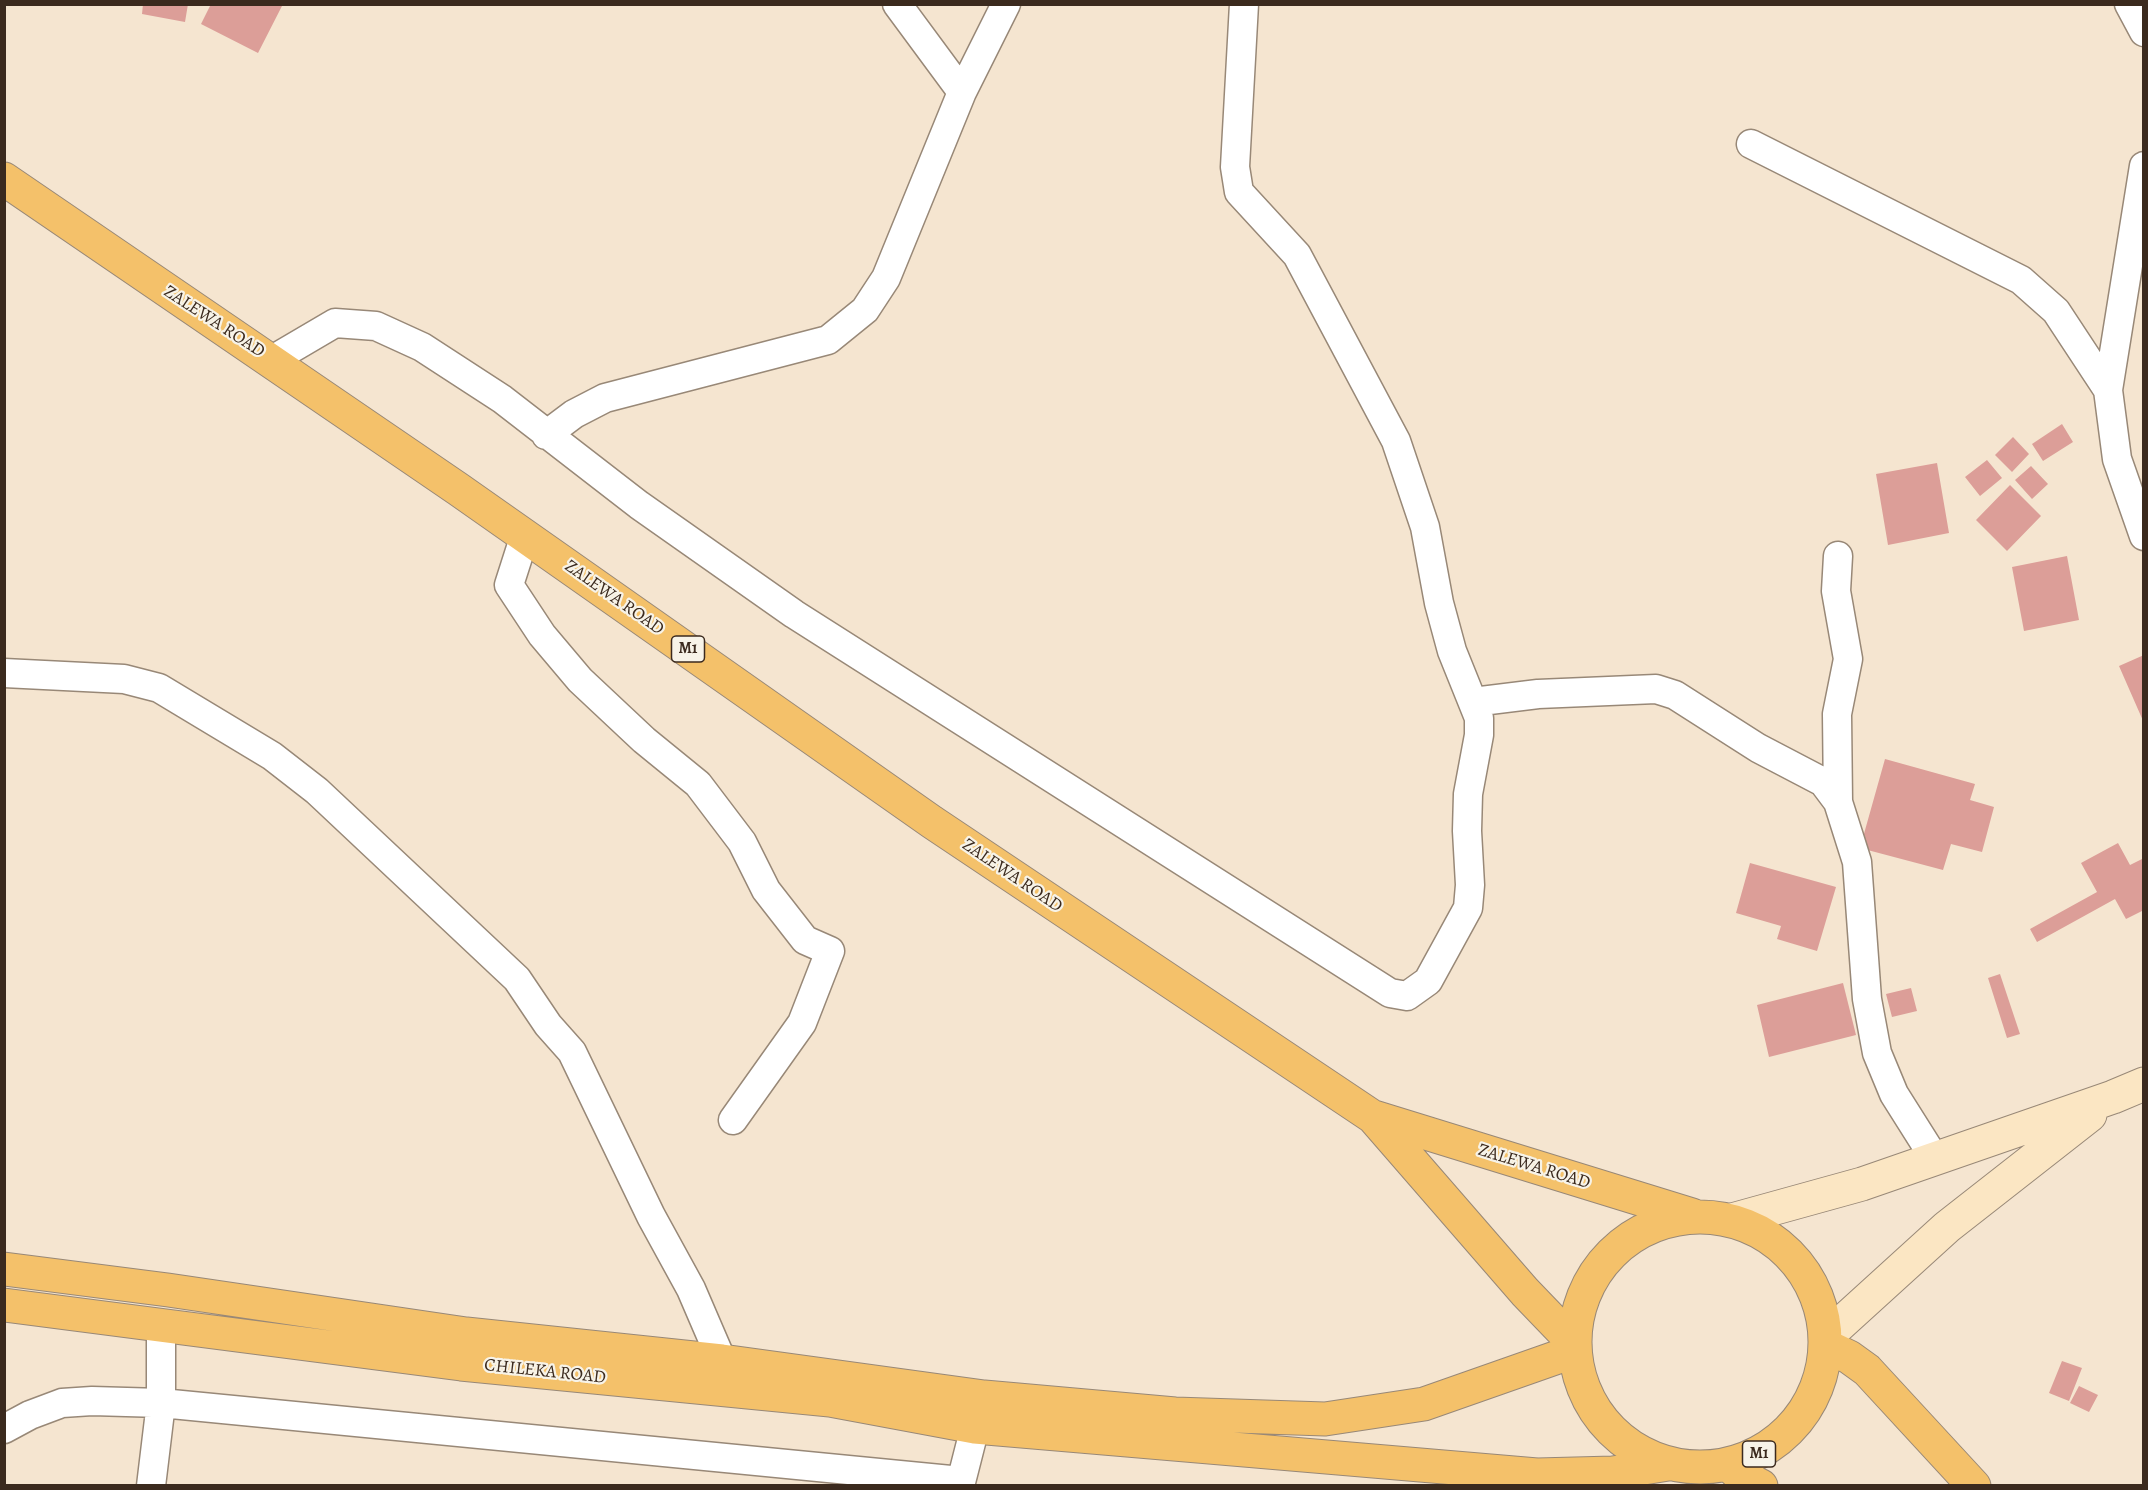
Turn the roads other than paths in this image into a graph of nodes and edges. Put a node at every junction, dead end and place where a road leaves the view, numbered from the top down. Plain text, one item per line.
1 (897, 4) edge
2 (1006, 4) edge
3 (1244, 4) edge
4 (2129, 4) edge
5 (2144, 32) edge
6 (962, 92) junction
7 (1751, 144) dead end
8 (2144, 166) edge
9 (4, 179) edge
10 (272, 360) junction
11 (2109, 390) junction
12 (546, 435) junction
13 (525, 535) junction
14 (2144, 536) edge
15 (1838, 556) dead end
16 (4, 673) edge
17 (1473, 702) junction
18 (1838, 802) junction
19 (2144, 1084) edge
20 (2113, 1097) junction
21 (1373, 1117) junction
22 (733, 1120) dead end
23 (1935, 1159) junction
24 (1695, 1216) junction
25 (1732, 1220) junction
26 (4, 1269) edge
27 (4, 1305) edge
28 (161, 1324) junction
29 (1826, 1342) junction
30 (1575, 1348) junction
31 (722, 1361) junction
32 (161, 1403) junction
33 (975, 1426) junction
34 (4, 1429) edge
35 (1668, 1464) junction
36 (1749, 1480) edge
37 (960, 1483) edge
38 (151, 1485) edge
39 (1974, 1485) edge

1 - 6 street
2 - 6 street
3 - 17 street
4 - 5 street
6 - 12 street
7 - 11 street
8 - 11 street
9 - 10 highway, ZALEWA ROAD / M1
10 - 12 street
10 - 13 highway, ZALEWA ROAD / M1
11 - 14 street
12 - 17 street
13 - 21 highway, ZALEWA ROAD / M1
13 - 22 street
15 - 18 street
16 - 31 street
17 - 18 street
18 - 23 street
19 - 20 main road
20 - 23 main road
20 - 29 main road
21 - 24 highway, ZALEWA ROAD / M1
21 - 30 highway, ZALEWA ROAD / M1
23 - 25 main road
24 - 25 highway, M1
24 - 30 highway, M1
25 - 29 highway, M1
26 - 31 highway
27 - 28 highway, CHILEKA ROAD
28 - 32 street
28 - 33 highway, CHILEKA ROAD
29 - 36 highway, M1
29 - 39 highway
30 - 31 highway
30 - 35 highway, M1
32 - 34 street
32 - 37 street
32 - 38 street
33 - 35 highway, CHILEKA ROAD
33 - 37 street
35 - 36 highway, M1

